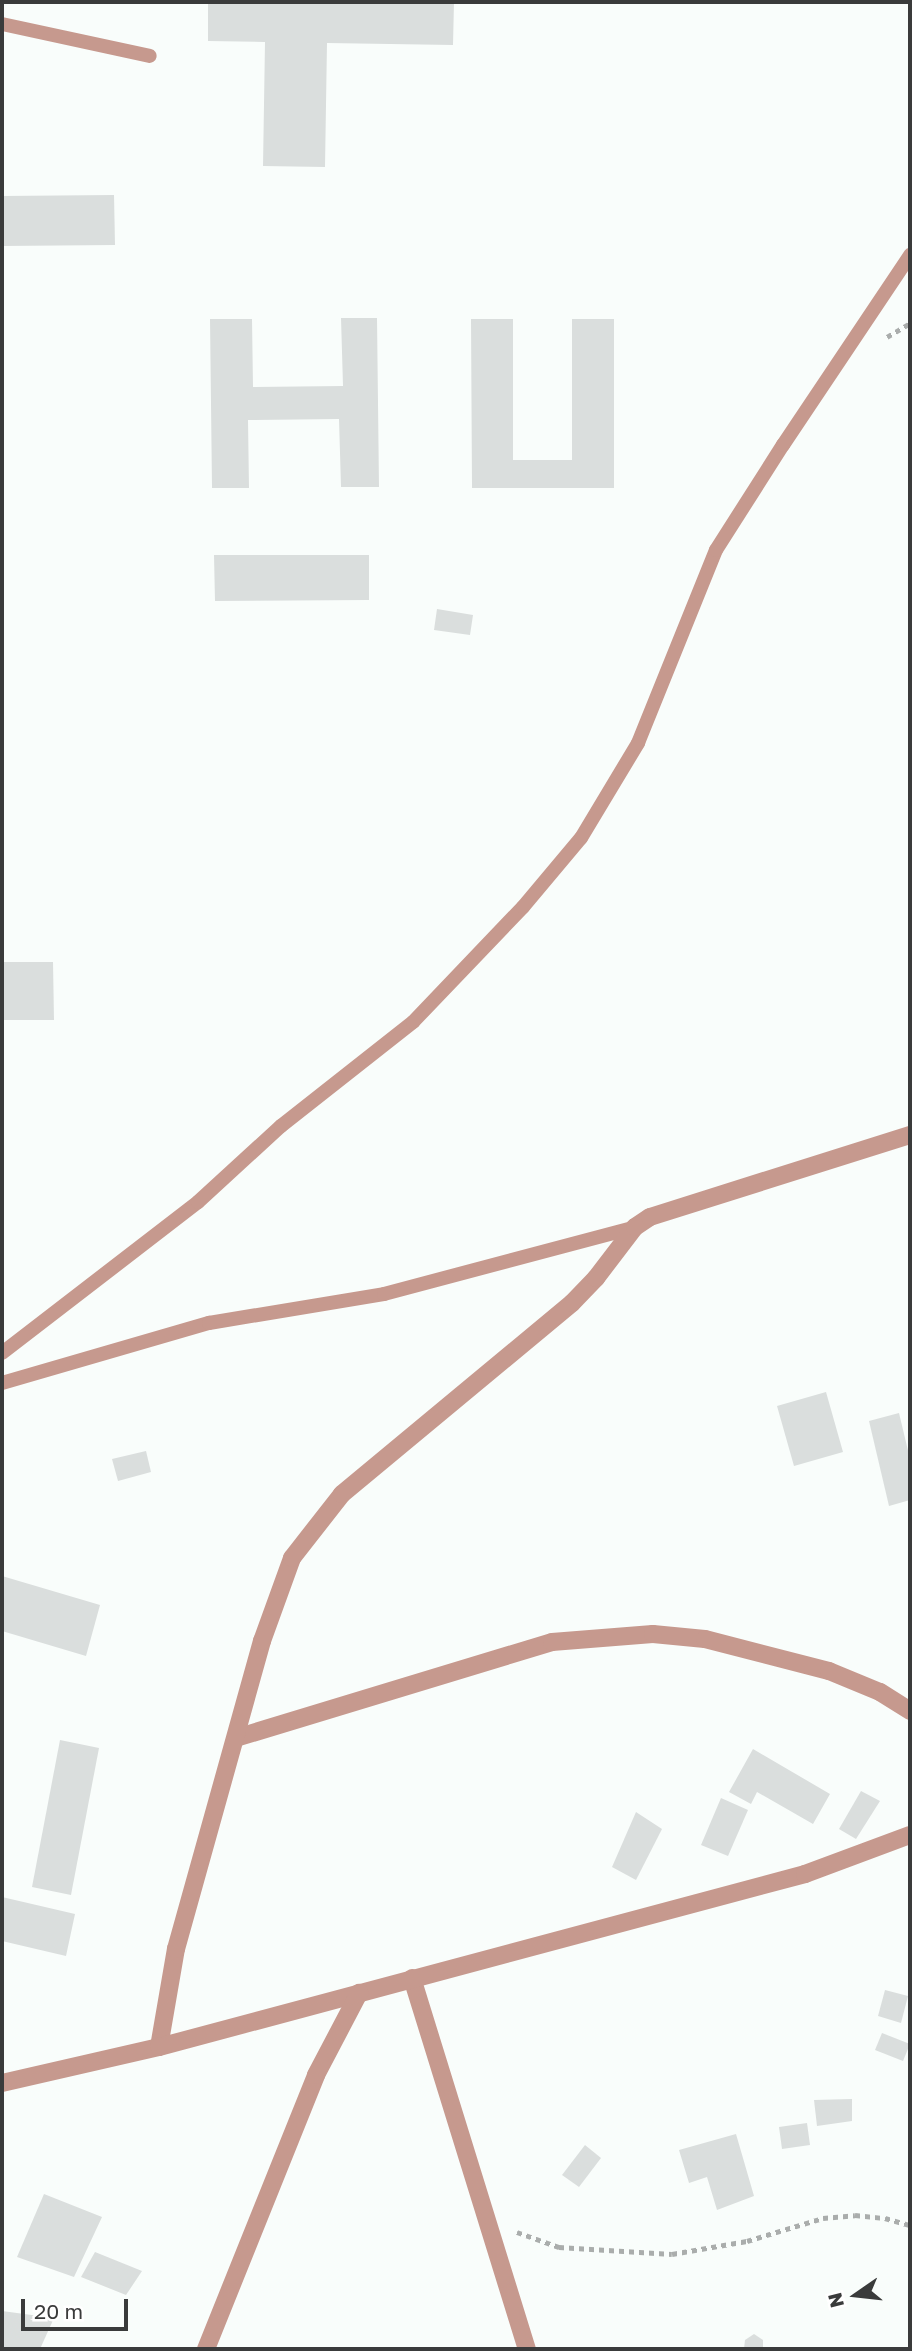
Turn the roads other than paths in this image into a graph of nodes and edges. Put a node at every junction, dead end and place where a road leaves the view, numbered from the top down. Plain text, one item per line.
1 (2, 24) edge
2 (150, 56) dead end
3 (910, 255) edge
4 (910, 1135) edge
5 (635, 1227) junction
6 (2, 1353) edge
7 (2, 1383) edge
8 (910, 1711) edge
9 (236, 1738) junction
10 (910, 1835) edge
11 (412, 1978) junction
12 (359, 1993) junction
13 (159, 2047) junction
14 (2, 2083) edge
15 (206, 2349) edge
16 (527, 2349) edge

1 - 2 lane
3 - 6 lane
4 - 5 street
5 - 7 lane
5 - 9 street
8 - 9 street
9 - 13 street
10 - 11 street
11 - 12 street
11 - 16 street
12 - 13 street
12 - 15 street
13 - 14 street

